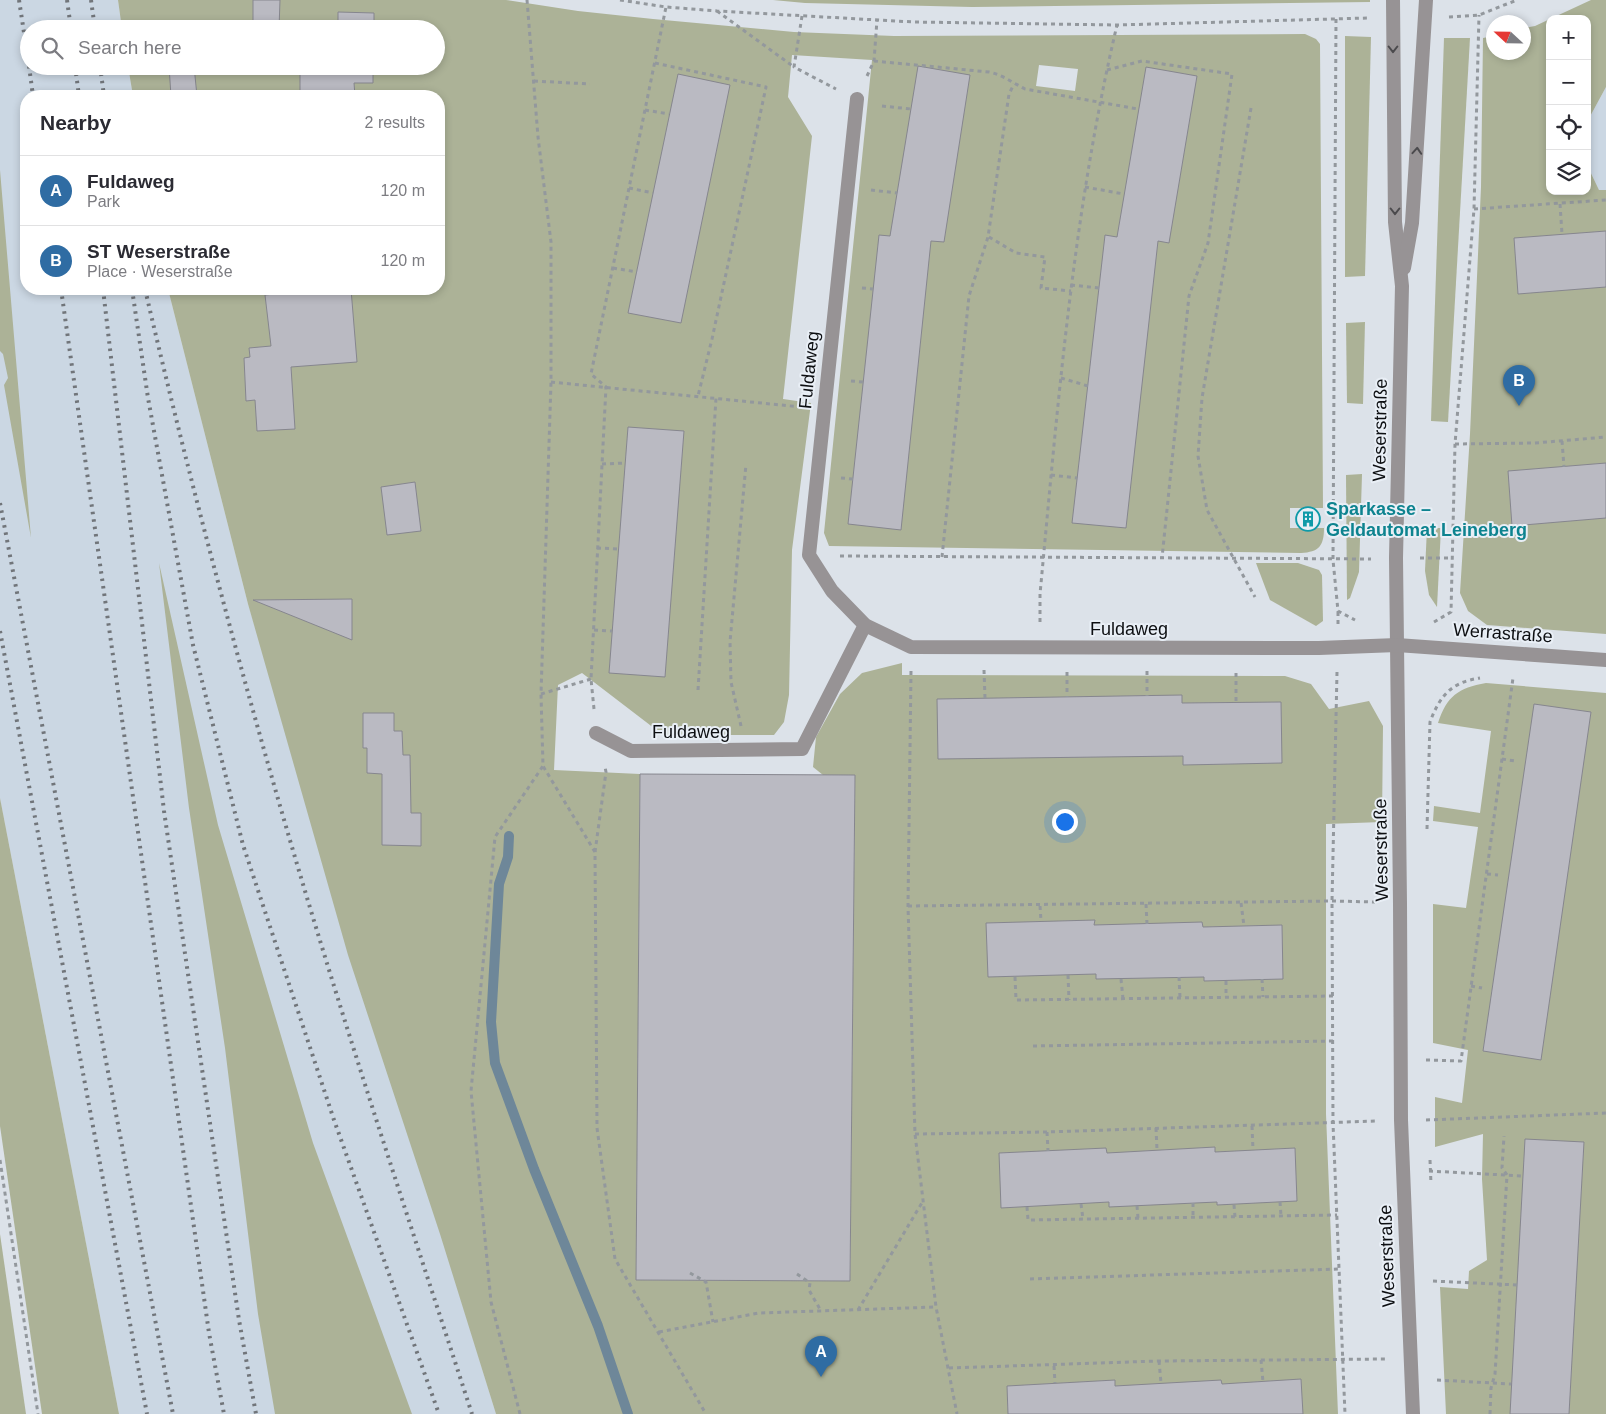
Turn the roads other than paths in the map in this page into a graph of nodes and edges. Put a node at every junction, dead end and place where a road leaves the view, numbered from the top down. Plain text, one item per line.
1 (1393, 0) edge
2 (1426, 0) edge
3 (857, 99) road end
4 (1402, 286) junction
5 (865, 625) junction
6 (1397, 645) junction
7 (1606, 660) edge
8 (596, 733) road end
9 (1413, 1414) edge

1 -> 4 street, Weserstraße
4 -> 2 street, Weserstraße
3 - 5 street, Fuldaweg
4 - 6 street, Weserstraße
5 - 6 street, Fuldaweg
5 - 8 street, Fuldaweg
6 - 7 street, Werrastraße
6 - 9 street, Weserstraße

